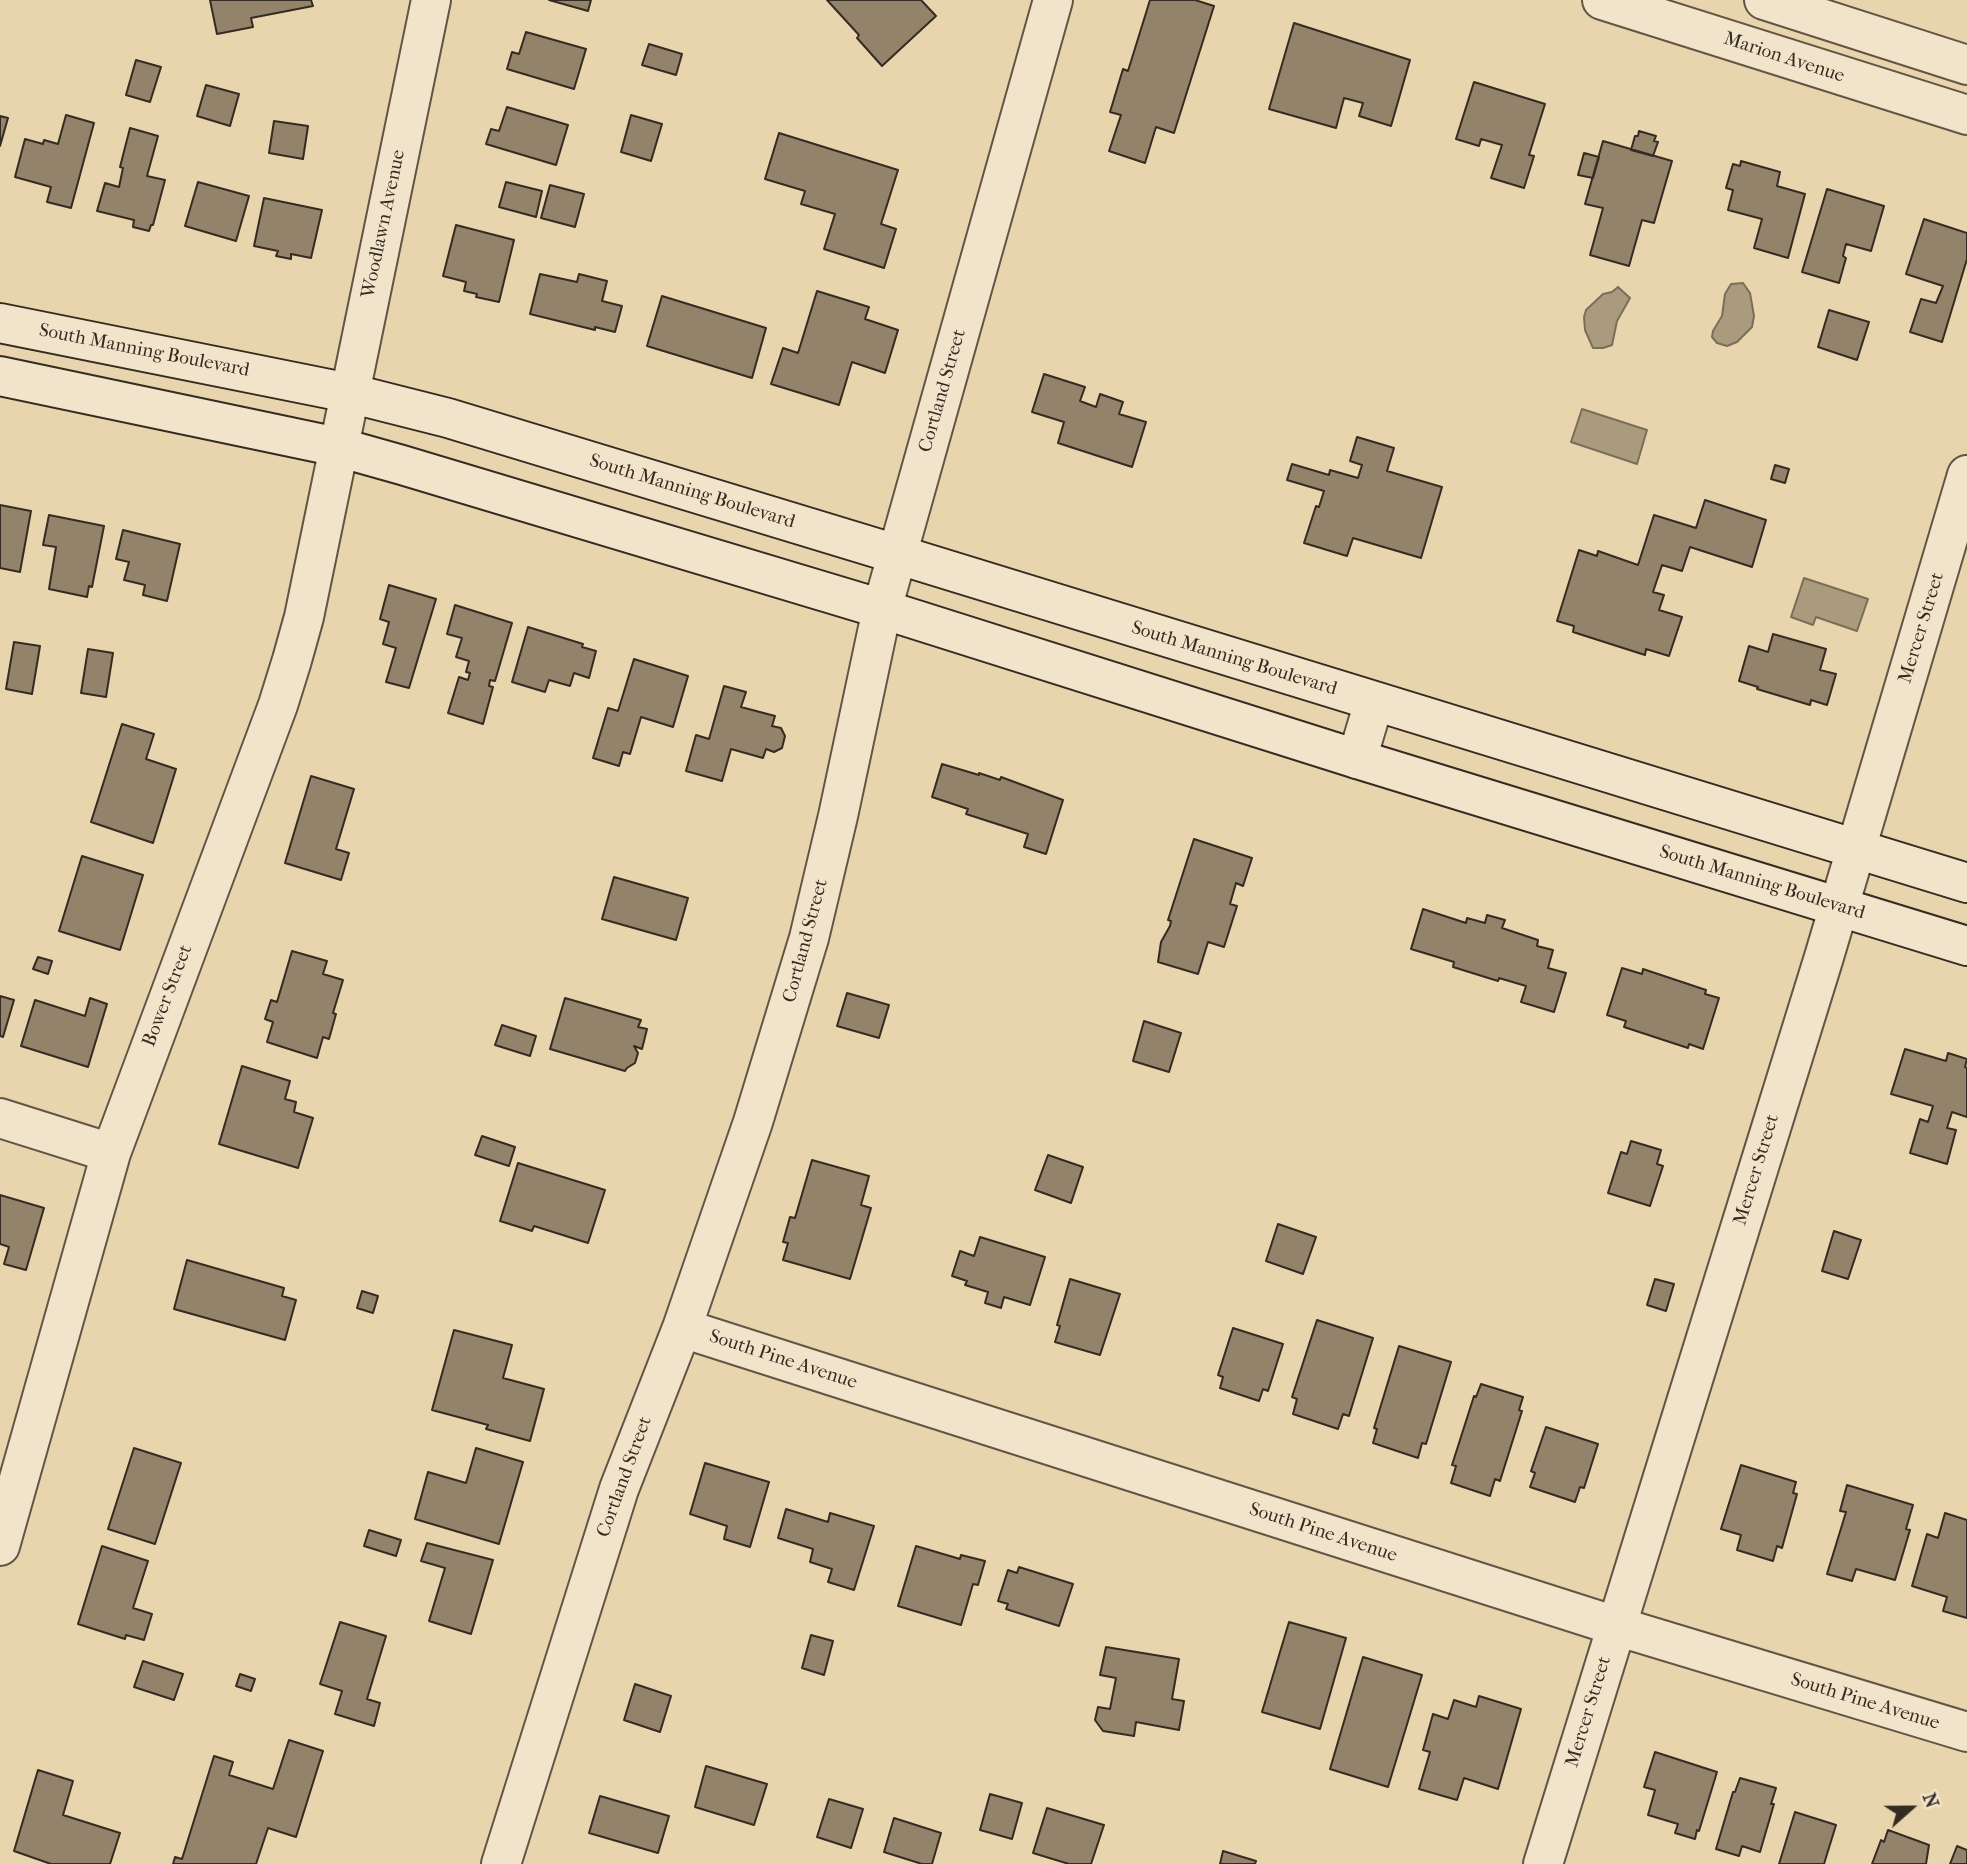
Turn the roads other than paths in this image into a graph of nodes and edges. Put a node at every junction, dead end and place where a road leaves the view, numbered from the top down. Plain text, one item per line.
1 (431, 0) edge
2 (1053, 0) edge
3 (1602, 0) edge
4 (1764, 0) edge
5 (1967, 65) edge
6 (1967, 115) edge
7 (0, 323) edge
8 (0, 376) edge
9 (349, 393) junction
10 (338, 447) junction
11 (1967, 475) edge
12 (897, 554) junction
13 (881, 609) junction
14 (1374, 702) junction
15 (1357, 759) junction
16 (1856, 849) junction
17 (1967, 883) edge
18 (1839, 907) junction
19 (1967, 946) edge
20 (0, 1118) edge
21 (111, 1153) junction
22 (682, 1328) junction
23 (3, 1523) edge
24 (1616, 1626) junction
25 (1967, 1732) edge
26 (501, 1864) edge
27 (1543, 1864) edge

1 - 9 street, Woodlawn Avenue
2 - 12 street, Cortland Street
3 - 6 street, Marion Avenue
4 - 5 street
7 - 9 street, South Manning Boulevard
8 - 10 street, South Manning Boulevard
9 - 10 street, Woodlawn Avenue
9 - 12 street, South Manning Boulevard
10 - 13 street, South Manning Boulevard
10 - 21 street, Bower Street
11 - 16 street, Mercer Street
12 - 13 street, Cortland Street
12 - 14 street, South Manning Boulevard
13 - 15 street, South Manning Boulevard
13 - 22 street, Cortland Street
14 - 15 street
14 - 16 street, South Manning Boulevard
15 - 18 street, South Manning Boulevard
16 - 17 street, South Manning Boulevard
16 - 18 street, Mercer Street
18 - 19 street, South Manning Boulevard
18 - 24 street, Mercer Street
20 - 21 street
21 - 23 street, Bower Street
22 - 24 street, South Pine Avenue
22 - 26 street, Cortland Street
24 - 25 street, South Pine Avenue
24 - 27 street, Mercer Street

